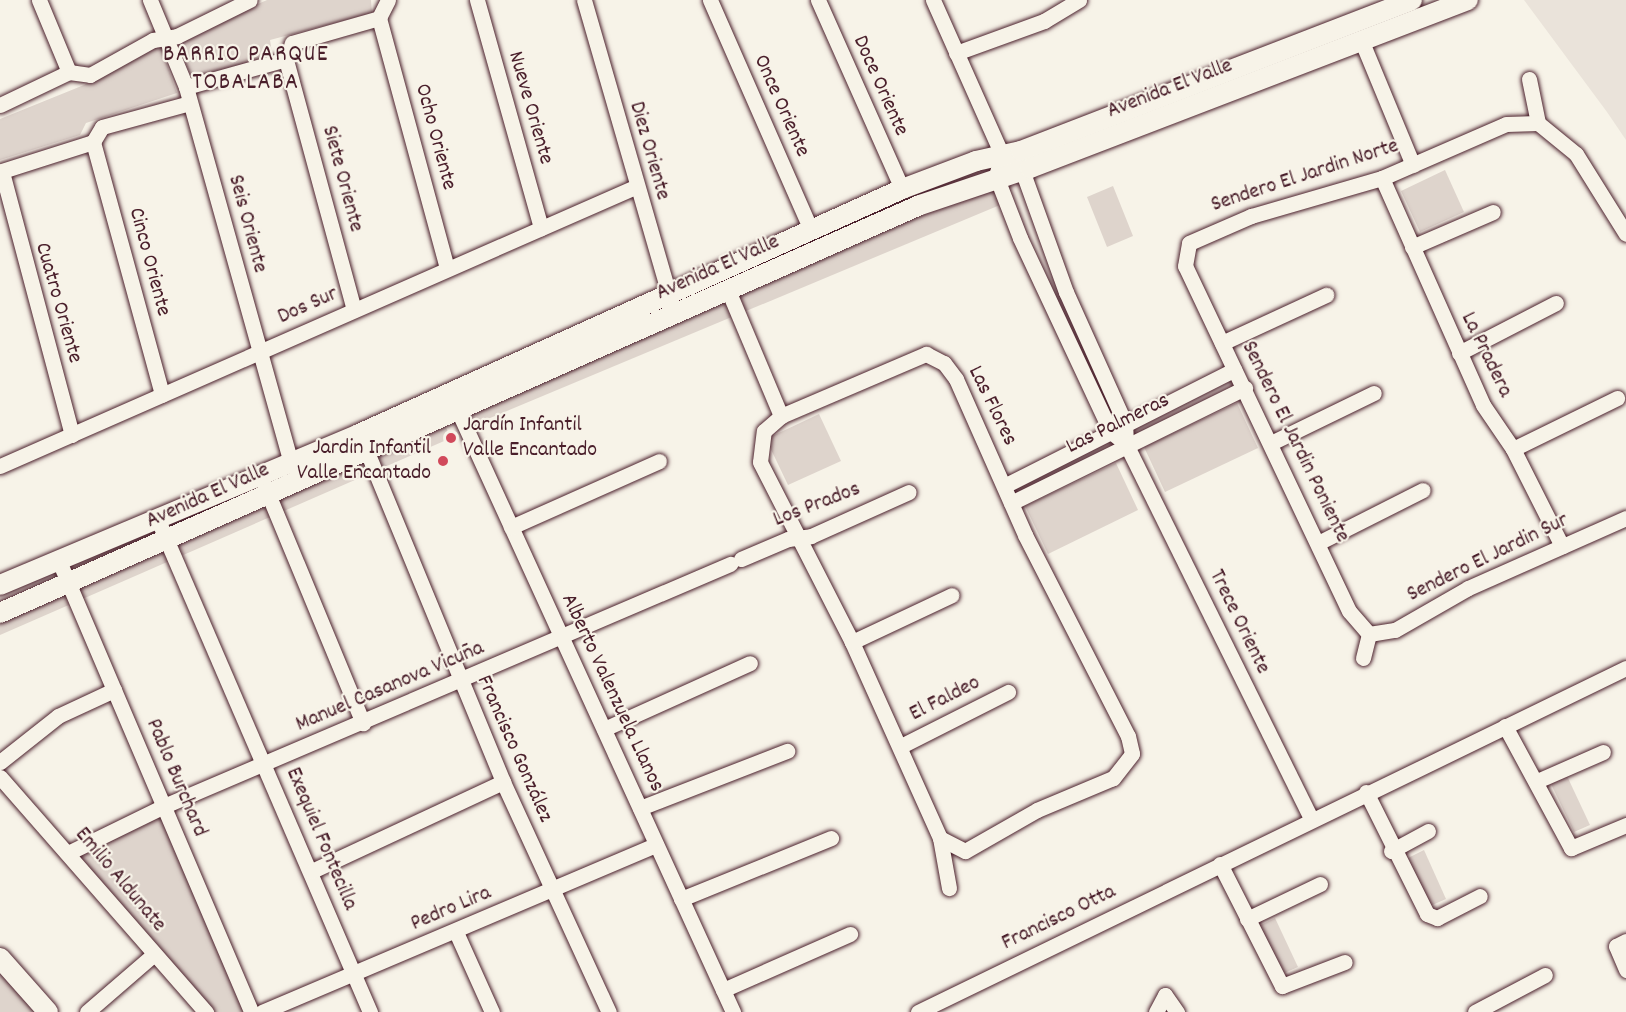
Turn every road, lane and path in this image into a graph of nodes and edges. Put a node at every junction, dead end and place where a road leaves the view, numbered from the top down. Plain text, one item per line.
1 (39, 0) edge
2 (150, 0) edge
3 (250, 0) edge
4 (388, 0) edge
5 (477, 0) edge
6 (584, 0) edge
7 (710, 0) edge
8 (818, 0) edge
9 (933, 0) edge
10 (1079, 0) edge
11 (1468, 0) edge
12 (1403, 2) edge
13 (379, 18) junction
14 (1406, 24) junction
15 (165, 35) junction
16 (1362, 42) junction
17 (956, 53) junction
18 (286, 59) junction
19 (69, 72) junction
20 (1529, 79) dead end
21 (186, 87) junction
22 (190, 103) junction
23 (0, 105) edge
24 (1538, 123) junction
25 (93, 142) junction
26 (1002, 155) junction
27 (1413, 165) junction
28 (1022, 170) junction
29 (996, 176) junction
30 (1382, 178) junction
31 (1, 183) edge
32 (635, 187) junction
33 (902, 189) junction
34 (1493, 212) dead end
35 (541, 228) junction
36 (811, 230) junction
37 (1626, 234) edge
38 (1189, 243) joint
39 (1412, 247) junction
40 (447, 269) junction
41 (728, 290) junction
42 (668, 291) junction
43 (1326, 295) dead end
44 (1556, 303) dead end
45 (354, 310) junction
46 (675, 313) junction
47 (1222, 343) junction
48 (259, 352) junction
49 (1459, 353) junction
50 (1234, 370) junction
51 (1245, 388) junction
52 (1374, 393) dead end
53 (162, 395) junction
54 (1617, 398) dead end
55 (454, 402) junction
56 (781, 416) junction
57 (1125, 423) junction
58 (1111, 432) junction
59 (359, 434) junction
60 (72, 435) junction
61 (1273, 442) junction
62 (1126, 444) junction
63 (1513, 449) junction
64 (367, 452) junction
65 (659, 461) dead end
66 (291, 463) junction
67 (0, 466) edge
68 (260, 476) junction
69 (1004, 486) junction
70 (1423, 490) dead end
71 (909, 492) dead end
72 (269, 495) junction
73 (1011, 503) junction
74 (1626, 518) edge
75 (158, 520) junction
76 (512, 527) junction
77 (798, 537) junction
78 (167, 540) junction
79 (1320, 542) junction
80 (1562, 546) junction
81 (59, 561) junction
82 (736, 561) joint
83 (69, 582) junction
84 (0, 585) edge
85 (952, 595) dead end
86 (0, 613) edge
87 (1369, 634) junction
88 (562, 639) junction
89 (852, 642) junction
90 (1364, 658) dead end
91 (750, 663) dead end
92 (1626, 668) edge
93 (460, 681) junction
94 (114, 690) junction
95 (1008, 692) dead end
96 (363, 723) junction
97 (1505, 726) junction
98 (604, 729) junction
99 (901, 746) junction
100 (787, 751) dead end
101 (1603, 752) dead end
102 (0, 762) edge
103 (265, 765) junction
104 (0, 777) edge
105 (1537, 781) junction
106 (503, 782) junction
107 (1366, 792) junction
108 (164, 806) junction
109 (640, 808) junction
110 (1311, 819) junction
111 (1626, 825) edge
112 (1428, 831) dead end
113 (831, 838) dead end
114 (939, 838) junction
115 (656, 845) junction
116 (1391, 851) junction
117 (68, 853) junction
118 (1220, 864) junction
119 (312, 871) junction
120 (1320, 884) dead end
121 (949, 888) dead end
122 (553, 890) junction
123 (1480, 896) dead end
124 (681, 899) junction
125 (1248, 918) junction
126 (456, 932) junction
127 (850, 934) dead end
128 (1626, 941) edge
129 (153, 955) junction
130 (0, 958) edge
131 (1345, 962) dead end
132 (1626, 970) edge
133 (353, 974) junction
134 (1545, 975) dead end
135 (723, 990) junction
136 (48, 1012) edge
137 (87, 1012) edge
138 (206, 1012) edge
139 (251, 1012) edge
140 (262, 1012) edge
141 (370, 1012) edge
142 (492, 1012) edge
143 (609, 1012) edge
144 (732, 1012) edge
145 (918, 1012) edge
146 (1156, 1012) edge
147 (1177, 1012) edge
148 (1474, 1012) edge

1 - 19 street
2 - 15 street, Seis Oriente
3 - 15 street
4 - 13 street
5 - 35 street, Nueve Oriente
6 - 32 street, Diez Oriente
7 - 36 street, Once Oriente
8 - 33 street, Doce Oriente
9 - 17 street
10 - 17 street
11 - 14 street, Avenida El Valle
12 - 14 street
12 - 26 street, Avenida El Valle
13 - 18 street
13 - 40 street, Ocho Oriente
14 - 16 street, Avenida El Valle
15 - 19 street
15 - 21 street, Seis Oriente
16 - 27 street
16 - 28 street, Avenida El Valle
17 - 26 street
18 - 21 street
18 - 45 street, Siete Oriente
19 - 23 street
20 - 24 street
21 - 22 street, Seis Oriente
22 - 25 street
22 - 48 street, Seis Oriente
24 - 27 street, Sendero El Jardin Norte
24 - 37 street
25 - 31 street
25 - 53 street, Cinco Oriente
26 - 28 street
26 - 29 street
26 - 33 street, Avenida El Valle
27 - 30 street, Sendero El Jardin Norte
28 - 29 street, Avenida El Valle
28 - 57 street, Trece Oriente
29 - 41 street, Avenida El Valle
29 - 58 street, Trece Oriente
30 - 38 street, Sendero El Jardin Norte
30 - 39 street, La Pradera
31 - 60 street, Cuatro Oriente
32 - 35 street, Dos Sur
32 - 42 street, Diez Oriente
33 - 36 street, Avenida El Valle
34 - 39 street
35 - 40 street, Dos Sur
36 - 42 street, Avenida El Valle
38 - 47 street, Sendero El Jardin Poniente
39 - 49 street, La Pradera
40 - 45 street, Dos Sur
41 - 46 street, Avenida El Valle
41 - 56 street
42 - 46 street, Diez Oriente
42 - 55 street, Avenida El Valle
43 - 47 street
44 - 49 street
45 - 48 street, Dos Sur
46 - 55 street, Avenida El Valle
47 - 50 street, Sendero El Jardin Poniente
48 - 53 street, Dos Sur
48 - 66 street, Seis Oriente
49 - 63 street, La Pradera
50 - 51 street, Sendero El Jardin Poniente
50 - 57 street, Las Palmeras
51 - 61 street, Sendero El Jardin Poniente
51 - 62 street, Las Palmeras
52 - 61 street
53 - 60 street, Dos Sur
54 - 63 street
55 - 59 street, Avenida El Valle
55 - 64 street, Avenida El Valle
55 - 76 street, Alberto Valenzuela Llanos
56 - 69 street, Las Flores
56 - 77 street, Las Flores
57 - 58 street, Las Palmeras
57 - 62 street, Trece Oriente
58 - 62 street, Trece Oriente
58 - 69 street, Las Palmeras
59 - 64 street, Francisco González
59 - 66 street, Avenida El Valle
60 - 67 street, Dos Sur
61 - 79 street, Sendero El Jardin Poniente
62 - 73 street, Las Palmeras
62 - 110 street, Trece Oriente
63 - 80 street, La Pradera
64 - 72 street, Avenida El Valle
64 - 93 street, Francisco González
65 - 76 street
66 - 68 street, Avenida El Valle
68 - 72 street
68 - 75 street, Avenida El Valle
69 - 73 street, Las Flores
70 - 79 street
71 - 77 street, Los Prados
72 - 78 street, Avenida El Valle
72 - 96 street
73 - 114 street, Las Flores
74 - 80 street, Sendero El Jardin Sur
75 - 78 street, Exequiel Fontecilla
75 - 81 street, Avenida El Valle
76 - 88 street, Alberto Valenzuela Llanos
77 - 82 street, Los Prados
77 - 89 street, Las Flores
78 - 83 street, Avenida El Valle
78 - 103 street, Exequiel Fontecilla
79 - 87 street, Sendero El Jardin Poniente
80 - 87 street, Sendero El Jardin Sur
81 - 83 street, Pablo Burchard
81 - 84 street, Avenida El Valle
82 - 88 street, Manuel Casanova Vicuña
83 - 86 street, Avenida El Valle
83 - 94 street, Pablo Burchard
85 - 89 street
87 - 90 street
88 - 93 street, Manuel Casanova Vicuña
88 - 98 street, Alberto Valenzuela Llanos
89 - 99 street, Las Flores
91 - 98 street
92 - 97 street, Francisco Otta
93 - 96 street, Manuel Casanova Vicuña
93 - 106 street, Francisco González
94 - 102 street
94 - 108 street, Pablo Burchard
95 - 99 street, El Faldeo
96 - 103 street, Manuel Casanova Vicuña
97 - 105 street
97 - 107 street, Francisco Otta
98 - 109 street, Alberto Valenzuela Llanos
99 - 114 street, Las Flores
100 - 109 street
101 - 105 street
103 - 108 street, Manuel Casanova Vicuña
103 - 119 street, Exequiel Fontecilla
104 - 117 street, Emilio Aldunate
105 - 111 street
106 - 119 street
106 - 122 street, Francisco González
107 - 110 street, Francisco Otta
107 - 116 street
108 - 117 street, Manuel Casanova Vicuña
108 - 139 street, Pablo Burchard
109 - 115 street, Alberto Valenzuela Llanos
110 - 118 street, Francisco Otta
112 - 116 street
113 - 124 street
114 - 121 street, Las Flores
115 - 122 street, Pedro Lira
115 - 124 street, Alberto Valenzuela Llanos
116 - 123 street
117 - 129 street, Emilio Aldunate
118 - 125 street
118 - 145 street, Francisco Otta
119 - 133 street, Exequiel Fontecilla
120 - 125 street
122 - 126 street, Pedro Lira
122 - 143 street, Francisco González
124 - 135 street, Alberto Valenzuela Llanos
125 - 131 street
126 - 133 street, Pedro Lira
126 - 142 street
127 - 135 street
128 - 132 street
129 - 137 street
129 - 138 street, Emilio Aldunate
130 - 136 street
133 - 140 street, Pedro Lira
133 - 141 street, Exequiel Fontecilla
134 - 148 street
135 - 144 street, Alberto Valenzuela Llanos
146 - 147 street

